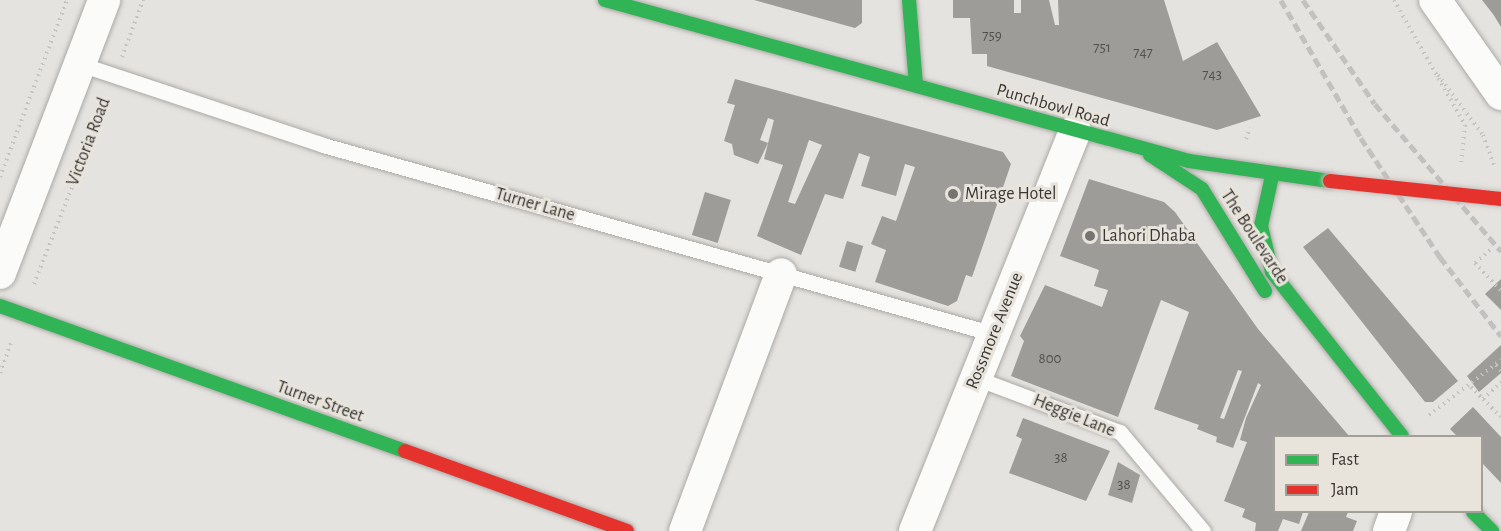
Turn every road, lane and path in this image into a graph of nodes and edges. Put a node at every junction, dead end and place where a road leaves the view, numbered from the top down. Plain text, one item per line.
1 (68, 0) edge
2 (104, 0) edge
3 (143, 0) edge
4 (605, 0) edge
5 (909, 0) edge
6 (1394, 0) edge
7 (1435, 0) edge
8 (81, 64) junction
9 (1436, 72) junction
10 (115, 75) junction
11 (916, 86) junction
12 (1501, 94) edge
13 (1250, 128) dead end
14 (1074, 131) junction
15 (1246, 139) dead end
16 (1137, 147) junction
17 (1461, 164) dead end
18 (1494, 165) dead end
19 (1272, 176) junction
20 (0, 177) edge
21 (1501, 199) edge
22 (1490, 250) dead end
23 (0, 273) edge
24 (781, 274) junction
25 (34, 284) dead end
26 (1501, 291) edge
27 (0, 306) edge
28 (1311, 326) junction
29 (994, 334) junction
30 (12, 339) dead end
31 (1501, 360) edge
32 (1496, 365) junction
33 (1501, 371) edge
34 (0, 373) edge
35 (976, 378) junction
36 (1501, 382) edge
37 (1472, 387) junction
38 (1483, 399) junction
39 (1428, 415) dead end
40 (1501, 417) edge
41 (1401, 435) edge
42 (1396, 513) edge
43 (1474, 513) edge
44 (627, 531) edge
45 (686, 531) edge
46 (915, 531) edge
47 (1203, 531) edge
48 (1389, 531) edge
49 (1492, 531) edge

1 - 20 path
2 - 8 street, Victoria Road
3 - 10 path, Victoria Road
4 - 11 street, Punchbowl Road
5 - 11 street
6 - 9 path
7 - 12 street
8 - 10 lane, Turner Lane
8 - 23 street, Victoria Road
9 - 17 path
9 - 18 path
10 - 24 lane, Turner Lane
10 - 25 path, Victoria Road
11 - 14 street, Punchbowl Road
13 - 15 path
14 - 16 street, Punchbowl Road
14 - 29 street, Rossmore Avenue
16 - 19 street, Punchbowl Road
16 - 28 street, The Boulevarde
19 - 21 street, Punchbowl Road, bridge
19 - 28 street, The Boulevarde
22 - 26 path
24 - 29 lane, Turner Lane
24 - 45 street
27 - 44 street, Turner Street
28 - 41 street, The Boulevarde
29 - 35 street, Rossmore Avenue
30 - 34 path
31 - 32 path
32 - 33 path
32 - 37 path
35 - 46 street, Rossmore Avenue
35 - 47 lane, Heggie Lane
36 - 38 path
37 - 38 path
37 - 39 path
38 - 40 path
42 - 48 street
43 - 49 street

